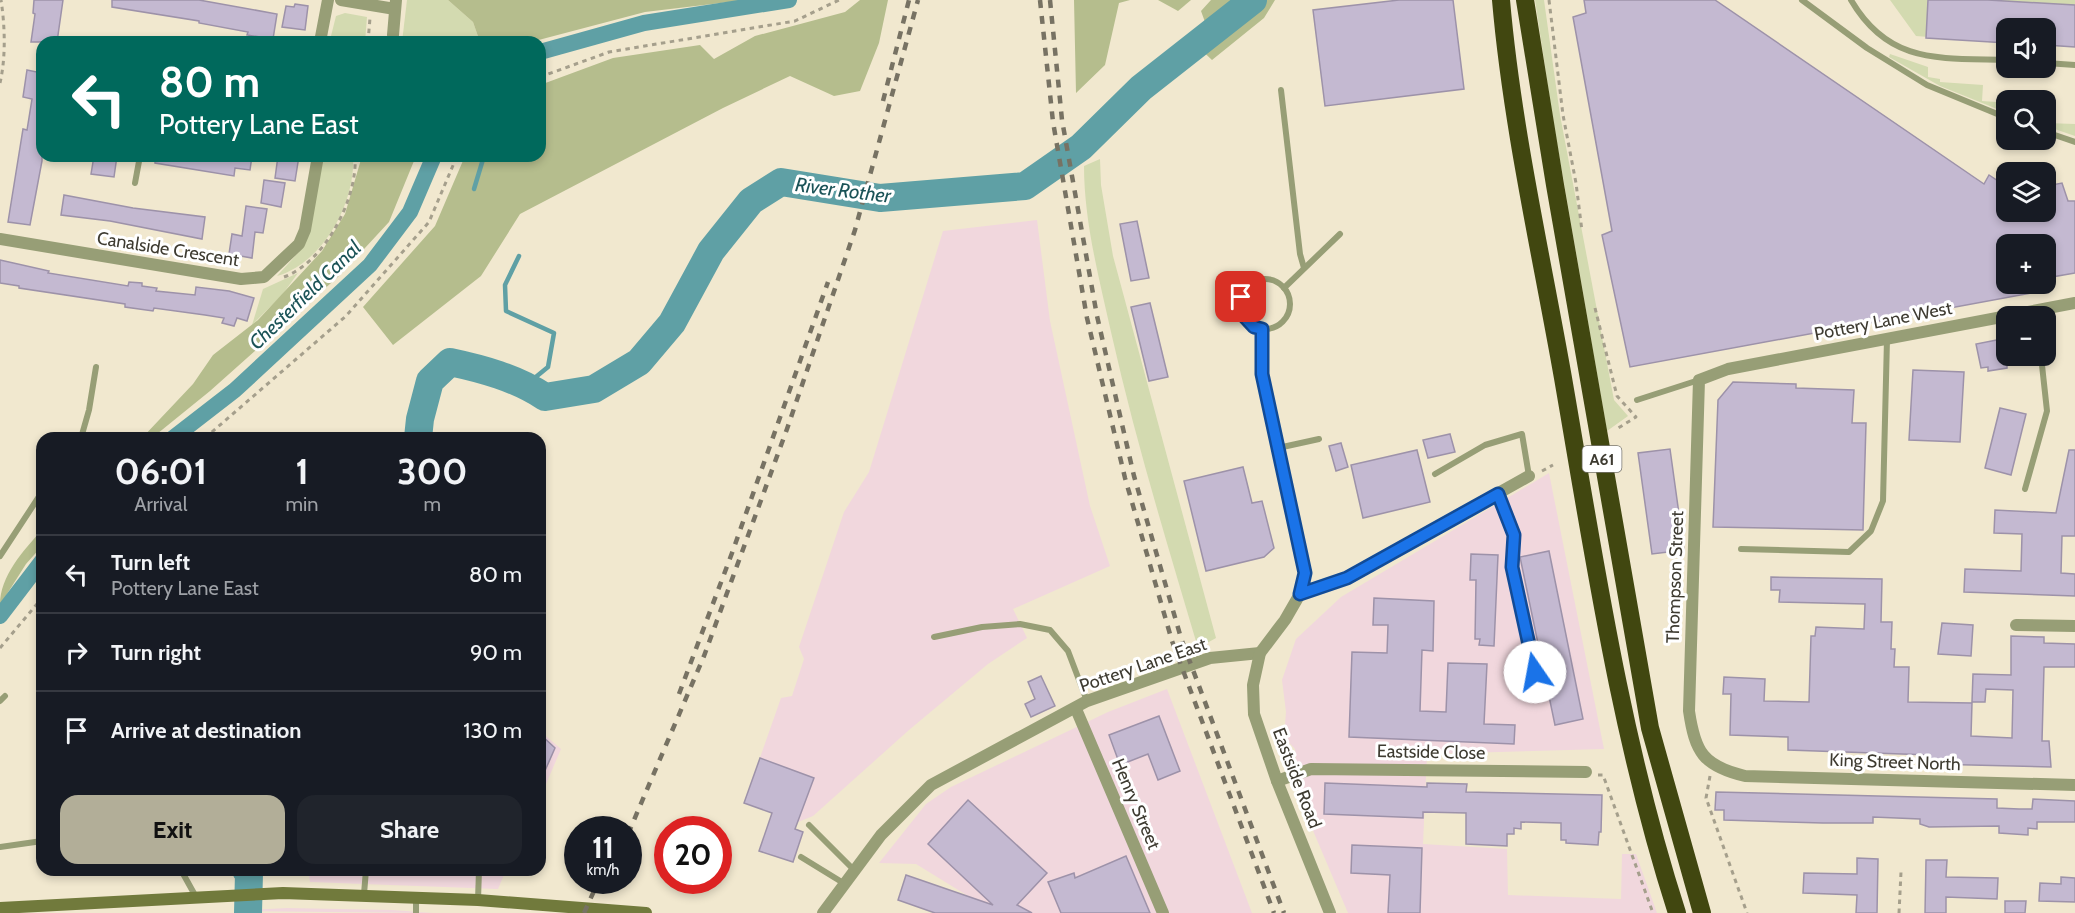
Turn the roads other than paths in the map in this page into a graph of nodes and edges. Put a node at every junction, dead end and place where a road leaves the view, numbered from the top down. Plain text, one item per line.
1 (328, 0) edge
2 (340, 0) edge
3 (1502, 0) edge
4 (1525, 0) edge
5 (1802, 0) edge
6 (1851, 0) edge
7 (396, 4) edge
8 (393, 35) dead end
9 (321, 36) edge
10 (1996, 60) edge
11 (2056, 64) edge
12 (2075, 65) edge
13 (1281, 90) dead end
14 (1996, 113) edge
15 (2056, 135) edge
16 (2075, 142) edge
17 (139, 162) edge
18 (317, 162) edge
19 (135, 183) dead end
20 (1340, 234) dead end
21 (0, 239) edge
22 (1304, 268) junction
23 (1284, 288) junction
24 (2075, 303) edge
25 (2056, 308) edge
26 (1996, 321) edge
27 (1262, 329) junction
28 (1887, 339) junction
29 (2042, 366) edge
30 (96, 367) dead end
31 (1699, 380) junction
32 (1637, 400) dead end
33 (83, 432) edge
34 (1318, 439) dead end
35 (1278, 448) junction
36 (1435, 474) dead end
37 (1529, 476) joint
38 (2025, 489) dead end
39 (1498, 494) junction
40 (36, 501) edge
41 (1741, 549) dead end
42 (0, 556) edge
43 (1300, 594) junction
44 (2016, 625) dead end
45 (2075, 626) edge
46 (934, 637) dead end
47 (1260, 652) junction
48 (1539, 693) dead end
49 (1087, 701) junction
50 (1076, 709) junction
51 (1715, 766) joint
52 (1586, 772) road end
53 (1277, 781) junction
54 (2075, 785) edge
55 (809, 825) dead end
56 (36, 842) edge
57 (0, 847) edge
58 (801, 856) dead end
59 (855, 871) junction
60 (184, 876) edge
61 (366, 876) edge
62 (479, 876) edge
63 (845, 884) junction
64 (364, 894) junction
65 (196, 897) junction
66 (416, 897) junction
67 (478, 900) junction
68 (0, 908) edge
69 (416, 913) edge
70 (646, 913) edge
71 (823, 913) edge
72 (1163, 913) edge
73 (1330, 913) edge
74 (1677, 913) edge
75 (1702, 913) edge

1 - 9 street
2 - 7 street
3 - 74 highway, A61
4 - 75 highway, A61
5 - 14 lane
6 - 10 lane
7 - 8 street
11 - 12 lane
13 - 22 lane
15 - 16 lane
17 - 19 lane
18 - 21 street, Canalside Crescent
20 - 22 lane
22 - 23 lane
23 - 27 lane
23 - 27 lane
24 - 25 street, Pottery Lane West
26 - 28 street, Pottery Lane West
27 - 35 lane
28 - 31 street, Pottery Lane West
28 - 41 lane
29 - 38 lane
30 - 33 lane
31 - 32 lane
31 - 51 street, Thompson Street
34 - 35 lane
35 - 43 lane
36 - 37 lane
37 - 39 street
39 - 43 street
39 - 48 lane
40 - 42 lane
43 - 47 street
44 - 45 street
46 - 49 lane
47 - 49 street, Pottery Lane East
47 - 53 street, Eastside Road
49 - 50 street, Pottery Lane East
50 - 59 street, Pottery Lane East
50 - 72 street, Henry Street
51 - 54 street, King Street North
52 - 53 street, Eastside Close
53 - 73 street, Eastside Road
55 - 59 lane
56 - 57 lane
58 - 63 lane
59 - 63 street, Pottery Lane East
60 - 65 lane
61 - 64 lane
62 - 67 lane
63 - 71 street, Pottery Lane East
64 - 65 main road
64 - 66 main road
65 - 68 main road
66 - 67 main road
66 - 69 lane
67 - 70 main road

